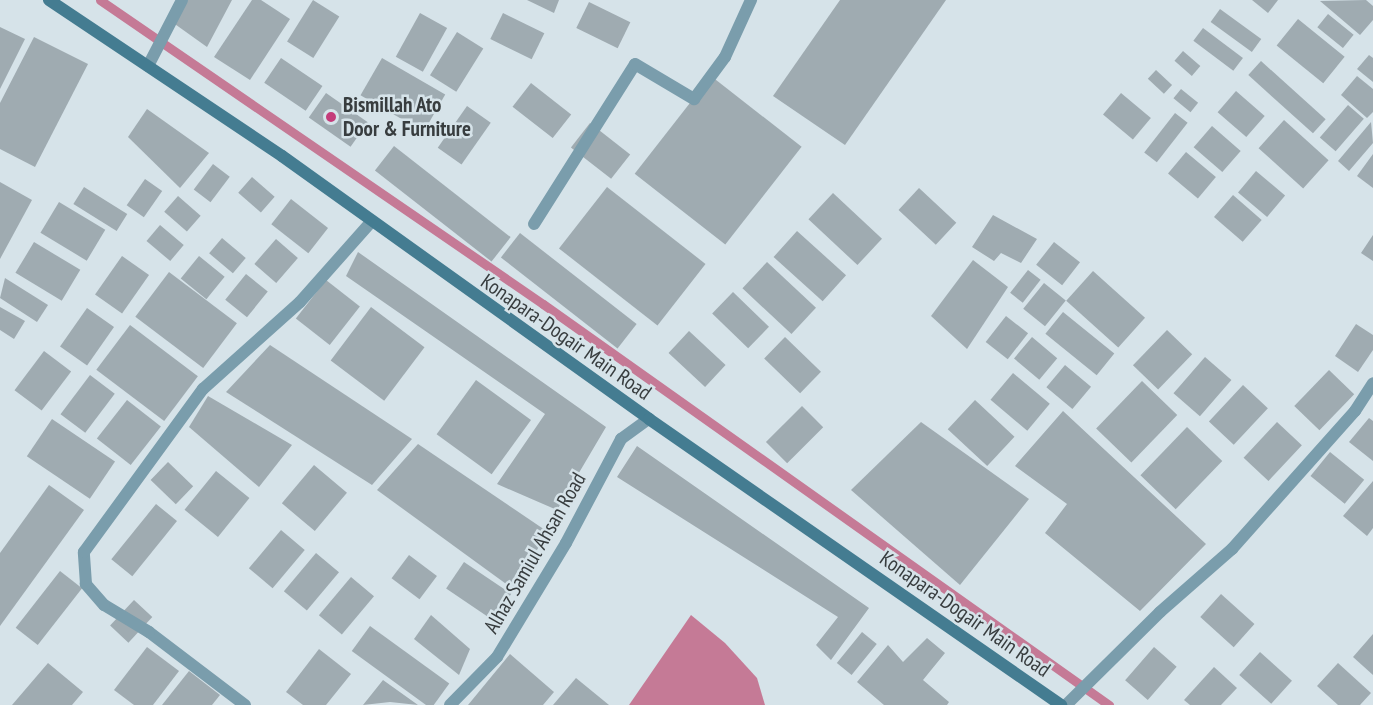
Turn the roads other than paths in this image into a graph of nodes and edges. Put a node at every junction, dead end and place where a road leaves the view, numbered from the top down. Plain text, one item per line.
1 (49, 0) edge
2 (182, 0) edge
3 (751, 0) edge
4 (148, 66) junction
5 (371, 222) junction
6 (534, 225) dead end
7 (1373, 383) edge
8 (649, 419) junction
9 (245, 705) edge
10 (450, 705) edge
11 (1063, 705) edge

1 - 4 main road, Konapara-Dogair Main Road
2 - 4 street
3 - 6 street
4 - 5 main road, Konapara-Dogair Main Road
5 - 8 main road, Konapara-Dogair Main Road
5 - 9 street
7 - 11 street
8 - 10 street, Alhaz Samiul Ahsan Road
8 - 11 main road, Konapara-Dogair Main Road

